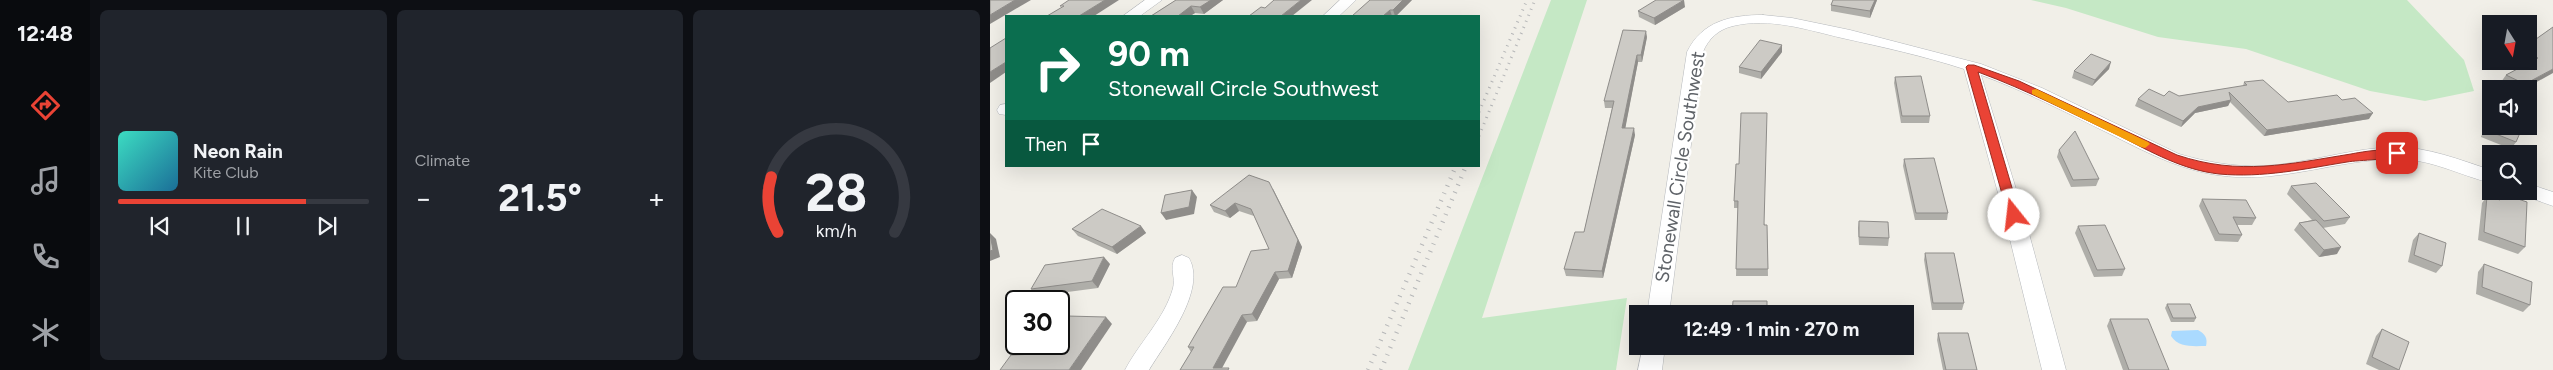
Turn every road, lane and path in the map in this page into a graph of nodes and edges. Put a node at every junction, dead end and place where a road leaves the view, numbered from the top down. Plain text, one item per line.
1 (1155, 0) edge
2 (1350, 0) edge
3 (1132, 15) edge
4 (1331, 15) edge
5 (1971, 67) junction
6 (2482, 174) edge
7 (2537, 193) edge
8 (2553, 198) edge
9 (1182, 263) dead end
10 (1659, 305) edge
11 (1652, 355) edge
12 (1137, 370) edge
13 (1650, 370) edge
14 (2054, 370) edge

1 - 3 street
2 - 4 street
5 - 6 street, Stonewall Circle Southwest
5 - 10 street, Stonewall Circle Southwest
5 - 14 street
7 - 8 street
9 - 12 street
11 - 13 street

